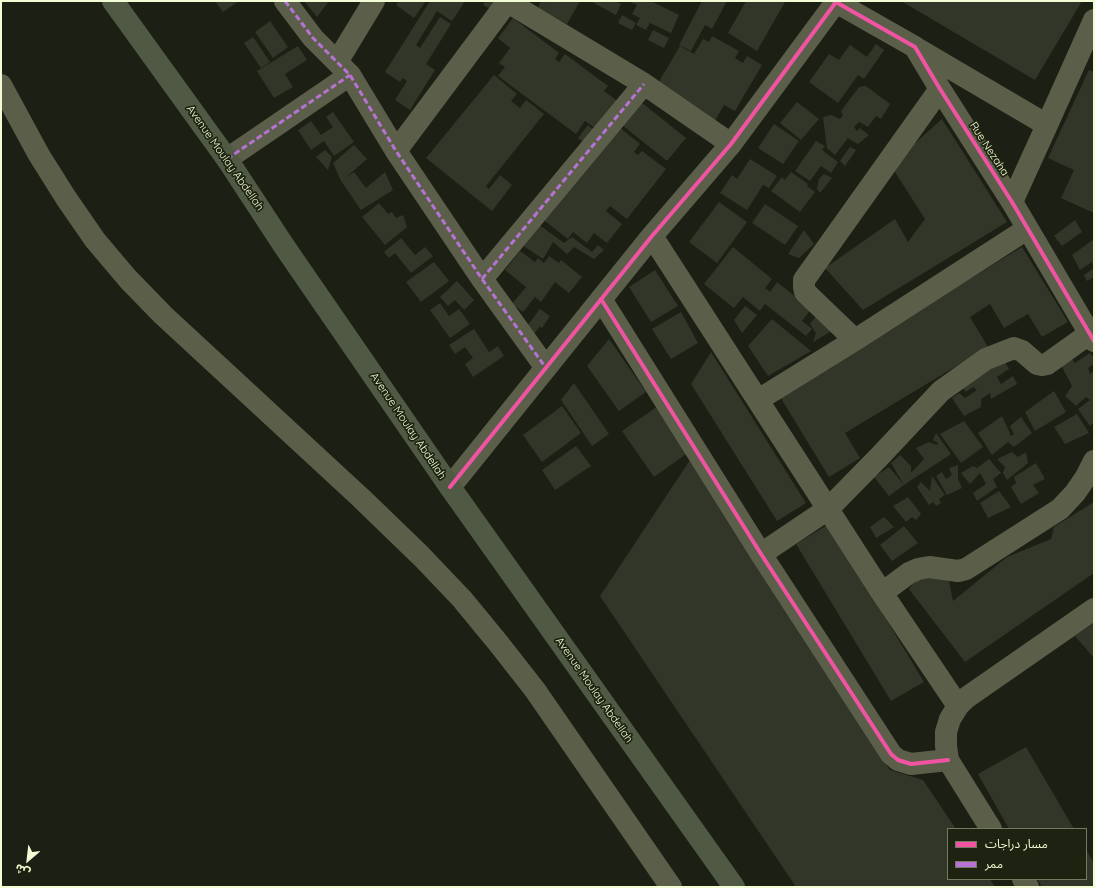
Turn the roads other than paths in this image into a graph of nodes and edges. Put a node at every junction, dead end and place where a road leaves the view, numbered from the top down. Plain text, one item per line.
1 (112, 1) edge
2 (285, 1) edge
3 (374, 1) edge
4 (508, 1) edge
5 (835, 2) edge
6 (1094, 20) edge
7 (915, 47) junction
8 (344, 68) junction
9 (644, 84) junction
10 (1, 85) edge
11 (940, 89) junction
12 (1047, 125) junction
13 (731, 144) junction
14 (396, 151) junction
15 (227, 159) junction
16 (1012, 202) junction
17 (1027, 229) junction
18 (652, 236) junction
19 (482, 279) junction
20 (601, 300) junction
21 (1091, 338) edge
22 (855, 340) junction
23 (546, 368) junction
24 (758, 400) junction
25 (1094, 461) edge
26 (450, 487) junction
27 (828, 509) junction
28 (761, 554) junction
29 (882, 593) junction
30 (1094, 609) edge
31 (958, 706) junction
32 (948, 760) junction
33 (990, 828) edge
34 (671, 887) edge
35 (734, 887) edge

1 - 15 main road, Avenue Moulay Abdellah
2 - 8 street
3 - 8 street
4 - 9 street
4 - 14 street
5 - 7 street, Rue Nezaha
5 - 13 street
6 - 12 street
7 - 11 street, Rue Nezaha
7 - 12 street
8 - 14 street
8 - 15 street
9 - 13 street
9 - 19 street
10 - 34 street
11 - 16 street, Rue Nezaha
11 - 22 street
12 - 16 street
13 - 18 street
14 - 19 street
15 - 26 main road, Avenue Moulay Abdellah
16 - 17 street, Rue Nezaha
17 - 21 street, Rue Nezaha
17 - 22 street
18 - 20 street
18 - 24 street
19 - 23 street
20 - 23 street
20 - 28 street
21 - 27 street
22 - 24 street
23 - 26 street
24 - 27 street
25 - 29 street
26 - 35 main road, Avenue Moulay Abdellah
27 - 28 street
27 - 29 street
28 - 32 street
29 - 31 street
30 - 31 street
31 - 32 street
32 - 33 street

